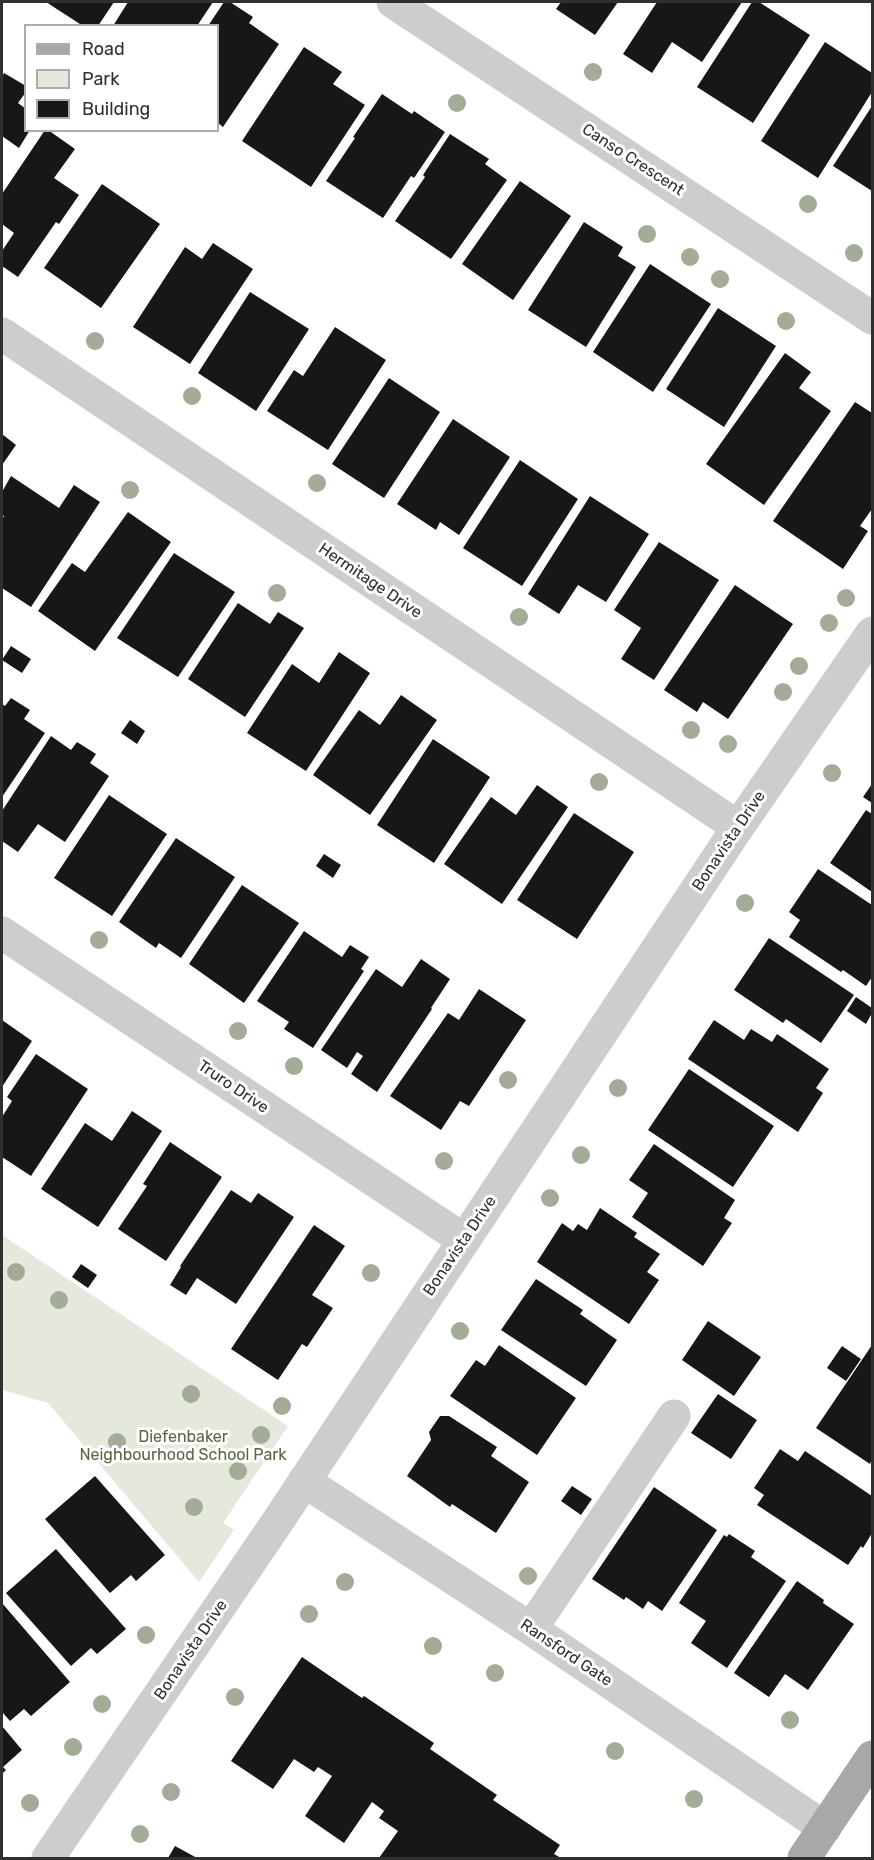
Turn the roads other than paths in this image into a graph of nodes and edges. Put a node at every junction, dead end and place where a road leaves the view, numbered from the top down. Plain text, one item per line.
1 (393, 2) edge
2 (873, 318) edge
3 (2, 334) edge
4 (873, 633) edge
5 (738, 827) junction
6 (2, 933) edge
7 (464, 1240) junction
8 (674, 1416) dead end
9 (304, 1481) junction
10 (531, 1629) junction
11 (873, 1757) edge
12 (825, 1828) junction
13 (48, 1858) edge
14 (804, 1858) edge

1 - 2 street, Canso Crescent
3 - 5 street, Hermitage Drive
4 - 5 street, Bonavista Drive
5 - 7 street, Bonavista Drive
6 - 7 street, Truro Drive
7 - 9 street, Bonavista Drive
8 - 10 street
9 - 10 street, Ransford Gate
9 - 13 street, Bonavista Drive
10 - 12 street, Ransford Gate
11 - 12 main road
12 - 14 main road

